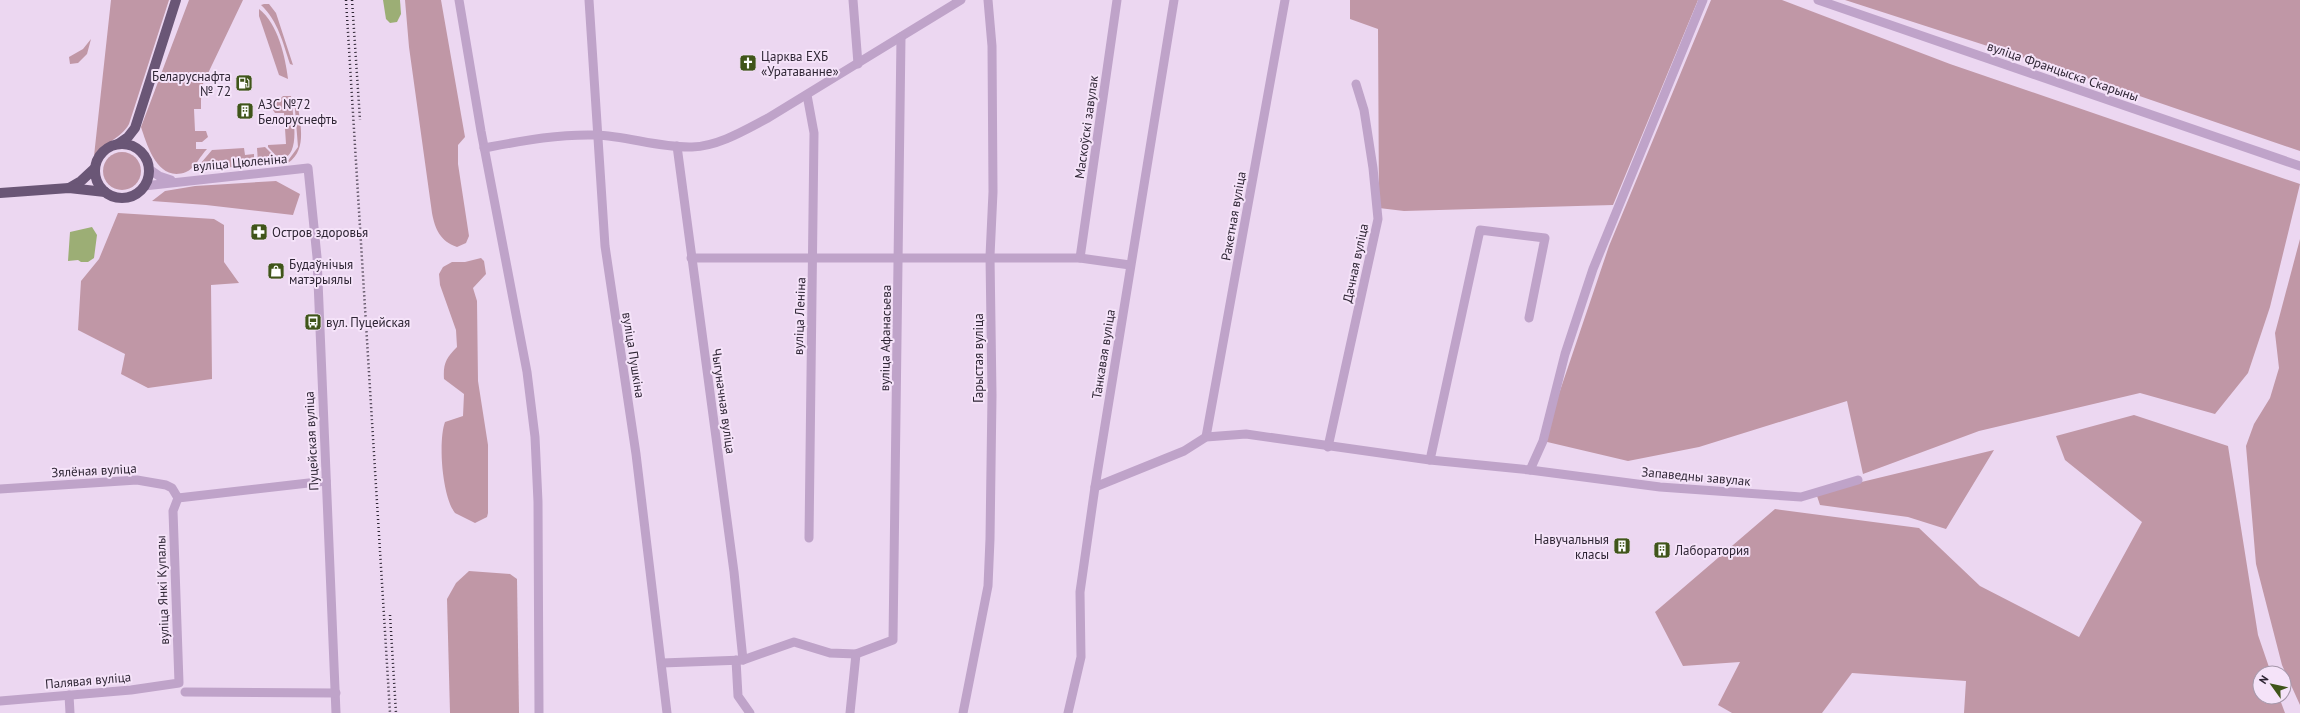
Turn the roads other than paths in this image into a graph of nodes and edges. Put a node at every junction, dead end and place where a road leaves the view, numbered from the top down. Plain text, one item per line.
1 (176, 0) edge
2 (459, 0) edge
3 (589, 0) edge
4 (854, 0) edge
5 (961, 0) edge
6 (988, 0) edge
7 (1117, 0) edge
8 (1174, 0) edge
9 (1284, 0) edge
10 (1703, 0) edge
11 (1818, 0) edge
12 (901, 37) junction
13 (858, 64) junction
14 (1356, 84) dead end
15 (807, 95) junction
16 (135, 128) junction
17 (598, 135) junction
18 (118, 144) junction
19 (677, 146) junction
20 (484, 148) junction
21 (142, 152) junction
22 (2300, 166) edge
23 (95, 168) junction
24 (308, 168) joint
25 (149, 169) junction
26 (174, 181) junction
27 (144, 186) junction
28 (69, 188) junction
29 (0, 192) edge
30 (105, 192) junction
31 (990, 256) junction
32 (900, 257) junction
33 (691, 258) junction
34 (1080, 258) junction
35 (814, 259) junction
36 (1130, 265) junction
37 (1529, 318) dead end
38 (1206, 437) junction
39 (1328, 447) junction
40 (1430, 460) junction
41 (1530, 470) junction
42 (1858, 480) dead end
43 (326, 482) junction
44 (1095, 487) junction
45 (0, 489) edge
46 (178, 498) junction
47 (809, 538) dead end
48 (856, 654) junction
49 (740, 660) junction
50 (662, 663) junction
51 (179, 683) joint
52 (185, 692) dead end
53 (336, 693) junction
54 (69, 695) junction
55 (0, 700) edge
56 (70, 713) edge
57 (336, 713) edge
58 (539, 713) edge
59 (667, 713) edge
60 (750, 713) edge
61 (850, 713) edge
62 (962, 713) edge
63 (1068, 713) edge

1 - 16 main road
2 - 20 street
3 - 17 street, вуліца Пушкіна
4 - 13 street
5 - 12 street
6 - 31 street, Гарыстая вуліца
7 - 34 street, Маскоўскі завулак
8 - 36 street, Танкавая вуліца
9 - 38 street, Ракетная вуліца
10 - 41 street
11 - 22 street, вуліца Францыска Скарыны
12 - 13 street
12 - 32 street, вуліца Афанасьева
13 - 15 street
14 - 39 street, Дачная вуліца
15 - 19 street
15 - 35 street, вуліца Леніна
16 - 18 main road
16 - 21 main road
17 - 19 street
17 - 20 street
17 - 50 street, вуліца Пушкіна
18 - 21 main road
18 - 23 main road
19 - 33 street, Чыгуначная вуліца
20 - 58 street
21 - 25 main road
23 - 28 main road
23 - 30 main road
24 - 26 street, вуліца Цюленіна
24 - 43 street, Пуцейская вуліца
25 - 26 street, вуліца Цюленіна
25 - 27 main road
26 - 27 street, вуліца Цюленіна
27 - 30 main road, вуліца Цюленіна
28 - 29 main road, вуліца Цюленіна
28 - 30 main road, вуліца Цюленіна
31 - 32 street
31 - 34 street
31 - 62 street, Гарыстая вуліца
32 - 35 street
32 - 48 street, вуліца Афанасьева
33 - 35 street
33 - 49 street, Чыгуначная вуліца
34 - 36 street
35 - 47 street, вуліца Леніна
36 - 44 street, Танкавая вуліца
37 - 40 street
38 - 39 street
38 - 44 street
39 - 40 street
40 - 41 street
41 - 42 street, Запаведны завулак
43 - 46 street
43 - 53 street, Пуцейская вуліца
44 - 63 street, Танкавая вуліца
45 - 46 street, Зялёная вуліца
46 - 51 street, вуліца Янкі Купалы
48 - 49 street
48 - 61 street
49 - 50 street
49 - 60 street, Чыгуначная вуліца
50 - 59 street, вуліца Пушкіна
51 - 54 street, Палявая вуліца
52 - 53 street
53 - 57 street, Пуцейская вуліца
54 - 55 street, Палявая вуліца
54 - 56 street

